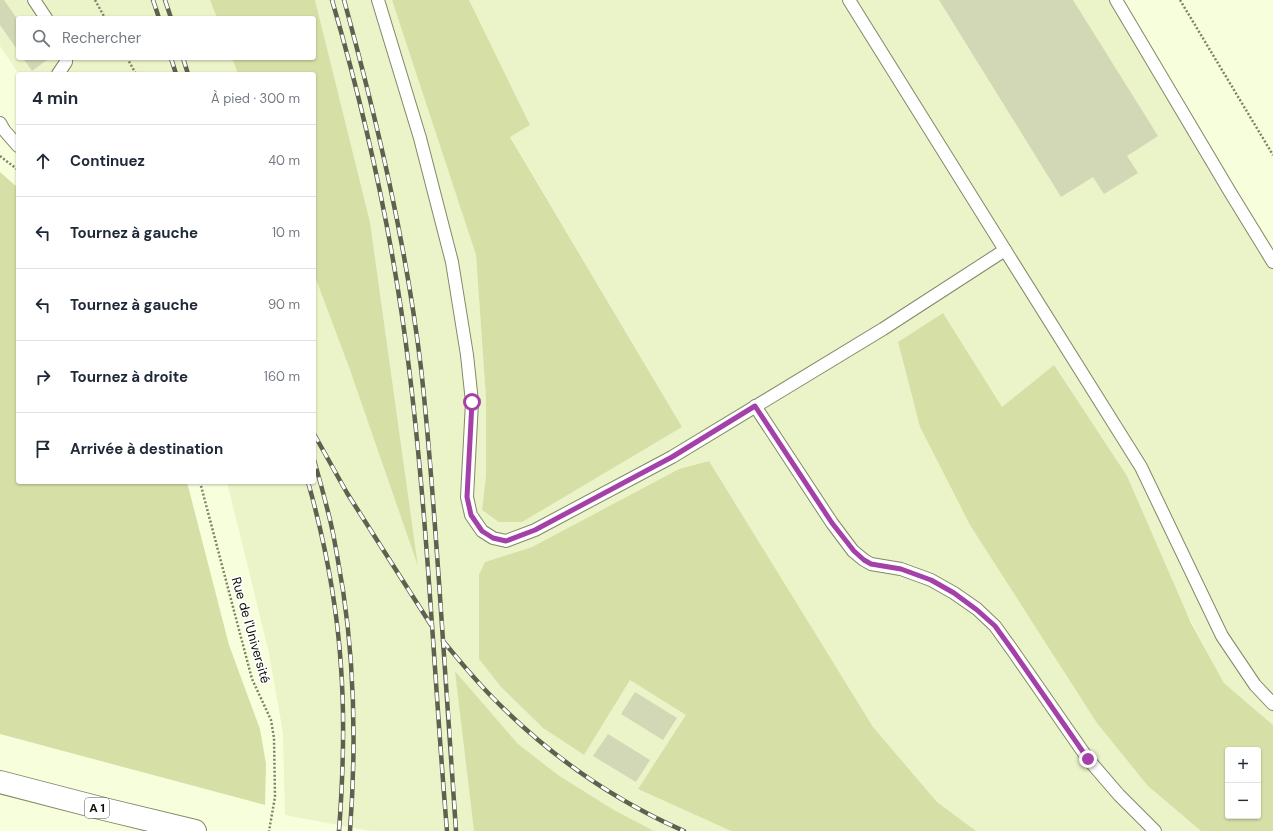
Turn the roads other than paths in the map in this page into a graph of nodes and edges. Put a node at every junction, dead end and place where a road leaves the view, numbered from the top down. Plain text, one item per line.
1 (34, 0) edge
2 (378, 0) edge
3 (849, 0) edge
4 (1116, 0) edge
5 (45, 16) edge
6 (66, 60) edge
7 (59, 72) edge
8 (0, 123) edge
9 (16, 144) edge
10 (1005, 250) junction
11 (1273, 262) edge
12 (755, 406) junction
13 (1273, 704) edge
14 (0, 782) edge
15 (195, 831) edge
16 (1155, 831) edge

1 - 5 lane
2 - 12 lane
3 - 10 lane
4 - 11 lane
6 - 7 lane
8 - 9 lane
10 - 12 lane
10 - 13 lane
12 - 16 lane
14 - 15 highway, A 1

